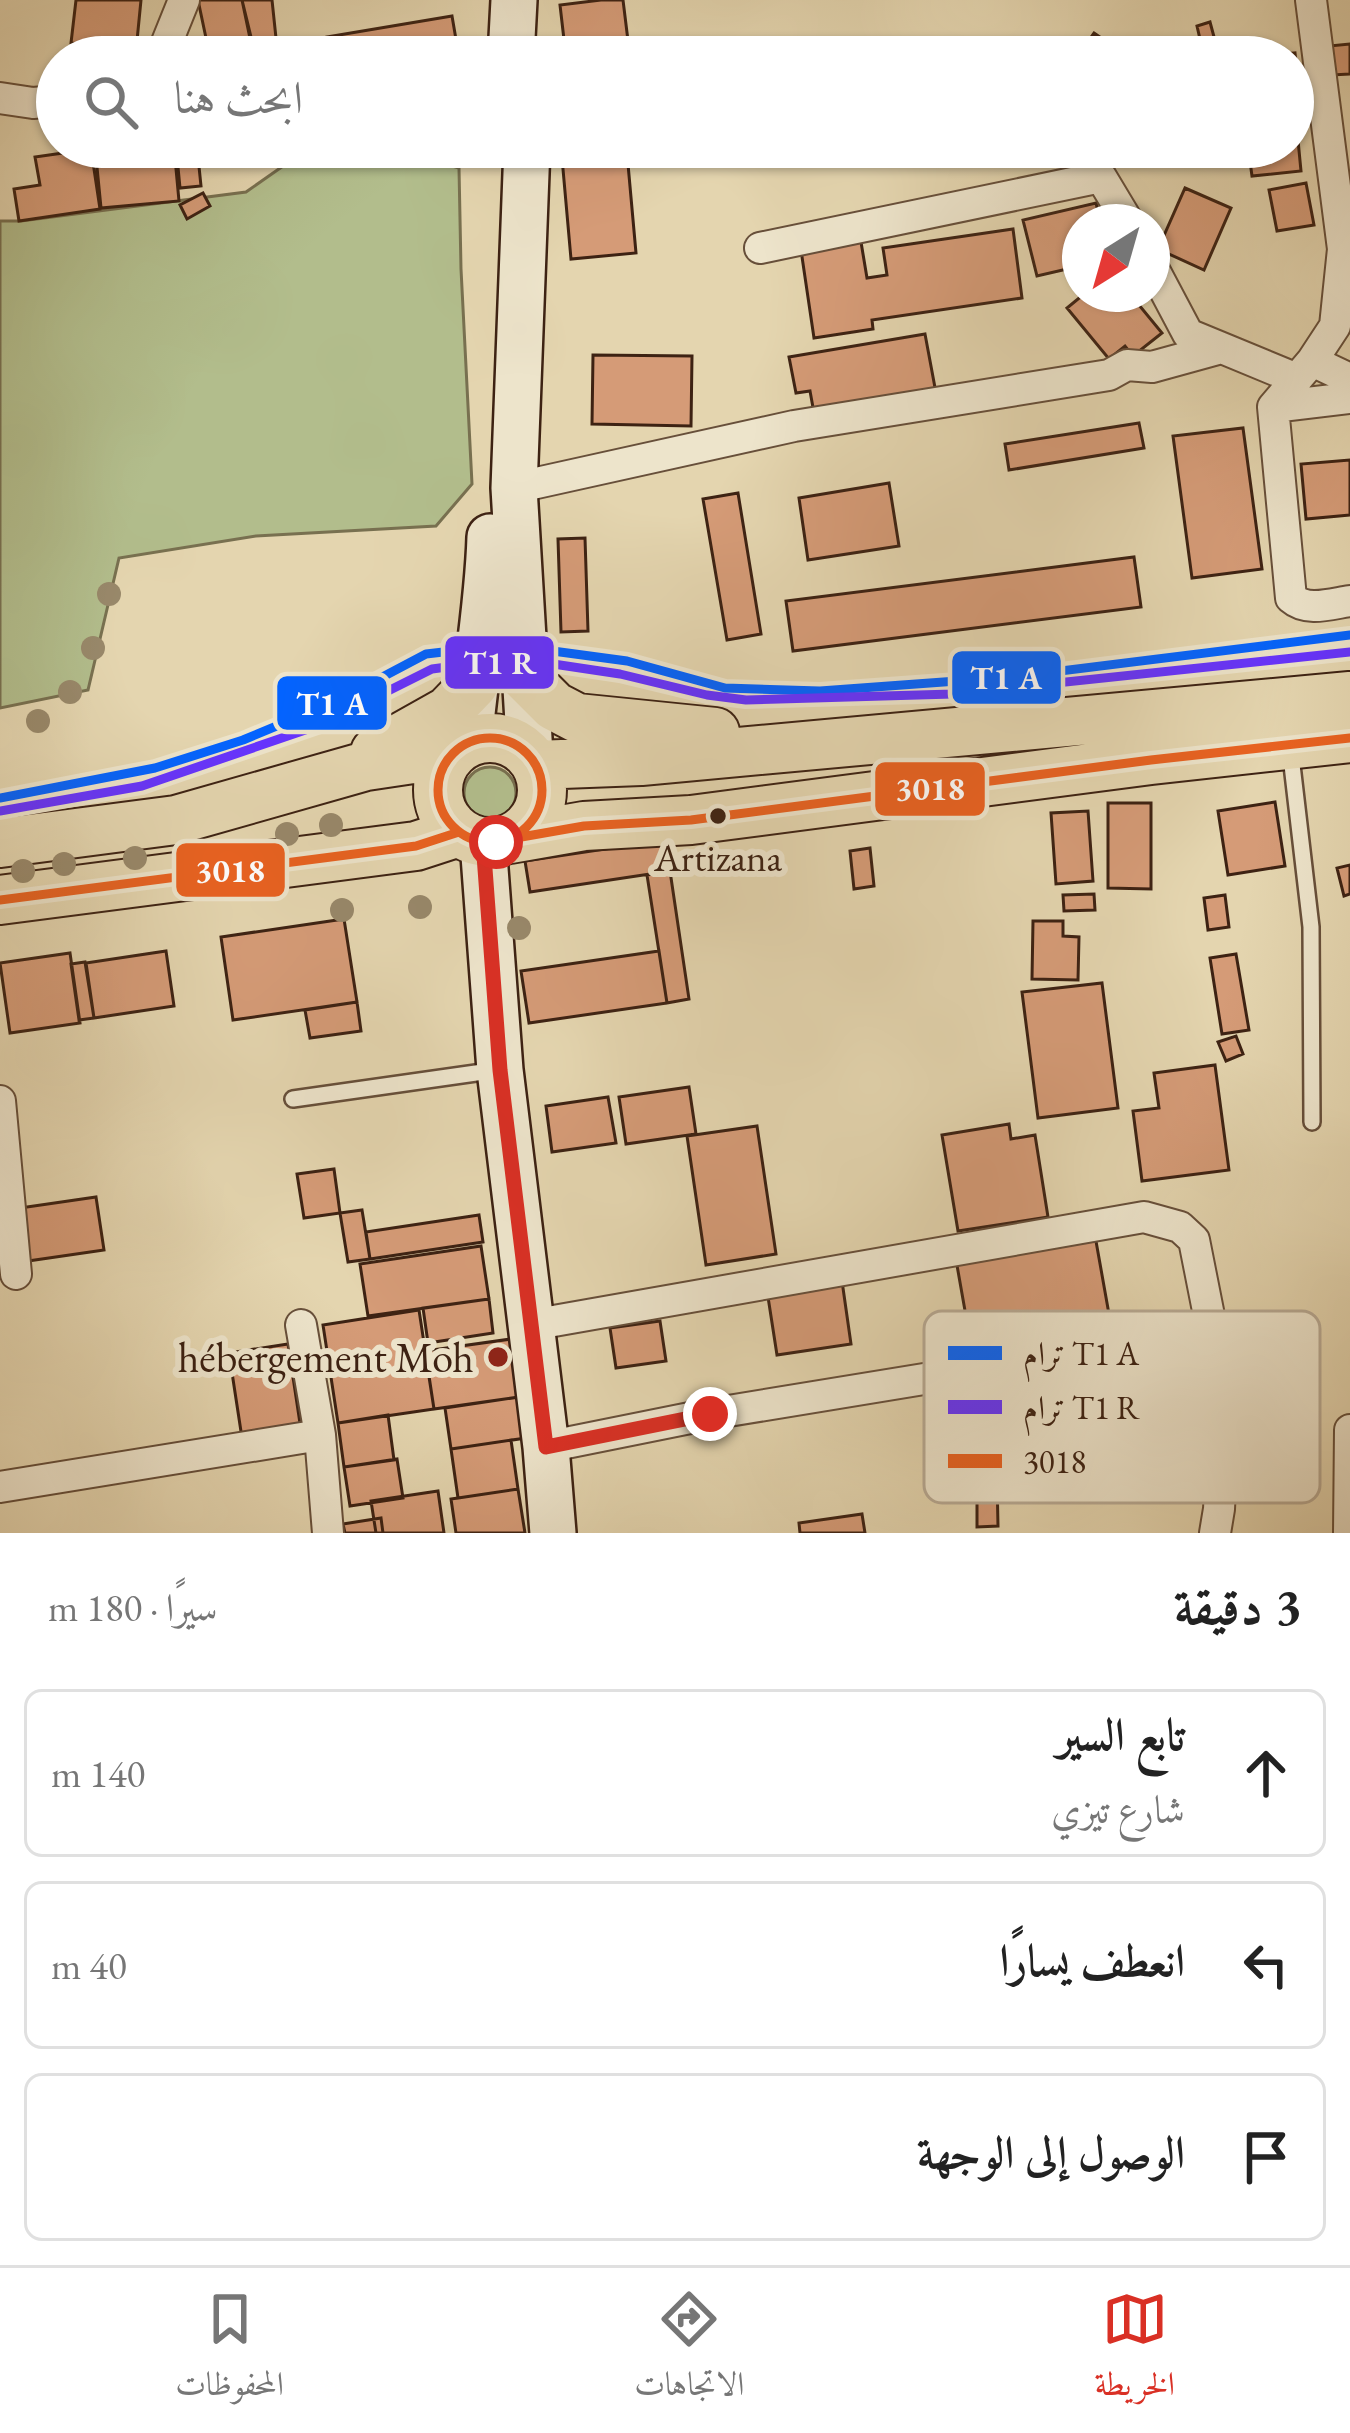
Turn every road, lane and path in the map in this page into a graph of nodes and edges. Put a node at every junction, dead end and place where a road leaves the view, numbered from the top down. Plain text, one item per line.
1 (184, 0) edge
2 (514, 0) edge
3 (532, 0) edge
4 (1311, 0) edge
5 (169, 36) edge
6 (512, 36) edge
7 (531, 36) edge
8 (0, 98) edge
9 (36, 103) edge
10 (506, 168) edge
11 (526, 168) edge
12 (1117, 204) edge
13 (760, 248) dead end
14 (1170, 300) edge
15 (1343, 323) edge
16 (1221, 348) junction
17 (1305, 370) junction
18 (1350, 379) edge
19 (1350, 398) edge
20 (1274, 406) junction
21 (514, 488) junction
22 (1350, 601) edge
23 (524, 676) junction
24 (474, 684) junction
25 (1350, 696) edge
26 (1350, 738) edge
27 (833, 741) junction
28 (1289, 745) junction
29 (461, 748) junction
30 (533, 760) junction
31 (332, 776) junction
32 (484, 838) junction
33 (0, 844) edge
34 (0, 900) edge
35 (500, 1070) junction
36 (292, 1099) dead end
37 (0, 1101) edge
38 (1312, 1121) dead end
39 (16, 1274) dead end
40 (1208, 1311) edge
41 (301, 1325) dead end
42 (531, 1325) junction
43 (924, 1379) edge
44 (1350, 1430) edge
45 (320, 1436) junction
46 (546, 1447) junction
47 (0, 1487) edge
48 (1219, 1503) edge
49 (328, 1533) edge
50 (553, 1533) edge
51 (1215, 1533) edge
52 (1349, 1533) edge

1 - 5 street
2 - 6 main road
3 - 7 main road
4 - 15 street
8 - 9 street
10 - 24 main road
11 - 21 main road
12 - 13 street
14 - 16 street
15 - 17 street
16 - 17 street
16 - 21 street
17 - 18 street
17 - 20 street
19 - 20 street
20 - 22 street
21 - 23 main road
23 - 27 main road
23 - 30 main road
24 - 29 main road
24 - 31 main road
25 - 27 main road
26 - 28 main road
27 - 30 main road
28 - 32 main road
28 - 38 lane
29 - 30 main road
29 - 31 main road
29 - 32 main road
30 - 32 main road
31 - 33 main road
32 - 34 main road
32 - 35 main road
35 - 36 lane
35 - 42 main road
37 - 39 street
40 - 42 street
41 - 45 street
42 - 46 main road
43 - 46 street
44 - 52 street
45 - 47 street
45 - 49 street
46 - 50 main road
48 - 51 street

